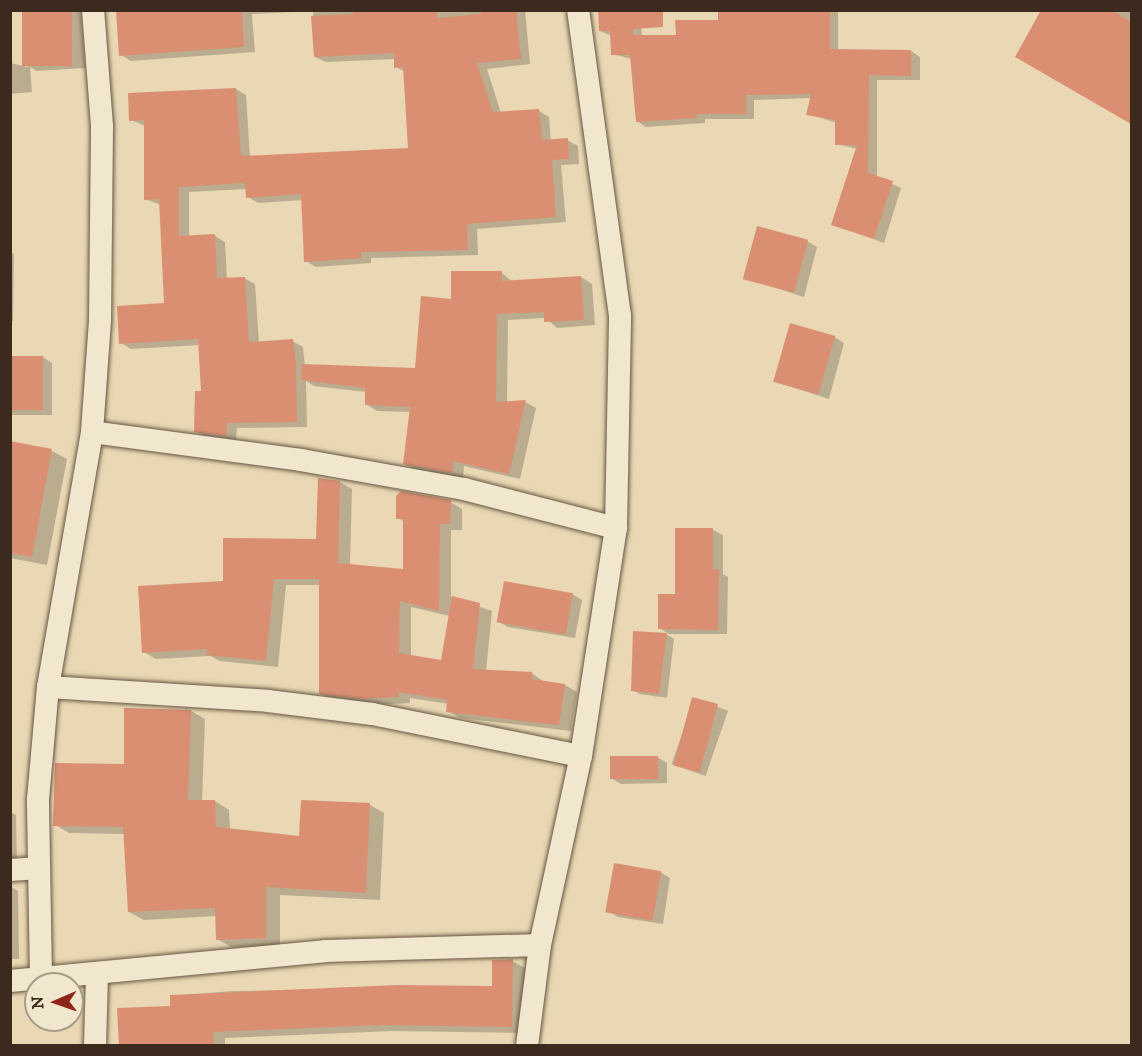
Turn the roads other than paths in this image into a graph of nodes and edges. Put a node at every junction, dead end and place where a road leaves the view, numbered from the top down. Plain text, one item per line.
1 (93, 10) edge
2 (578, 10) edge
3 (92, 432) junction
4 (615, 528) junction
5 (48, 687) junction
6 (581, 756) junction
7 (36, 868) junction
8 (10, 870) edge
9 (540, 945) junction
10 (41, 972) edge
11 (84, 975) edge
12 (96, 975) junction
13 (95, 1046) edge
14 (527, 1046) edge

1 - 3 street
2 - 4 street
3 - 4 street
3 - 5 street
4 - 6 street
5 - 6 street
5 - 7 street
6 - 9 street
7 - 8 street
7 - 10 street
9 - 12 street
9 - 14 street
11 - 12 street
12 - 13 street

